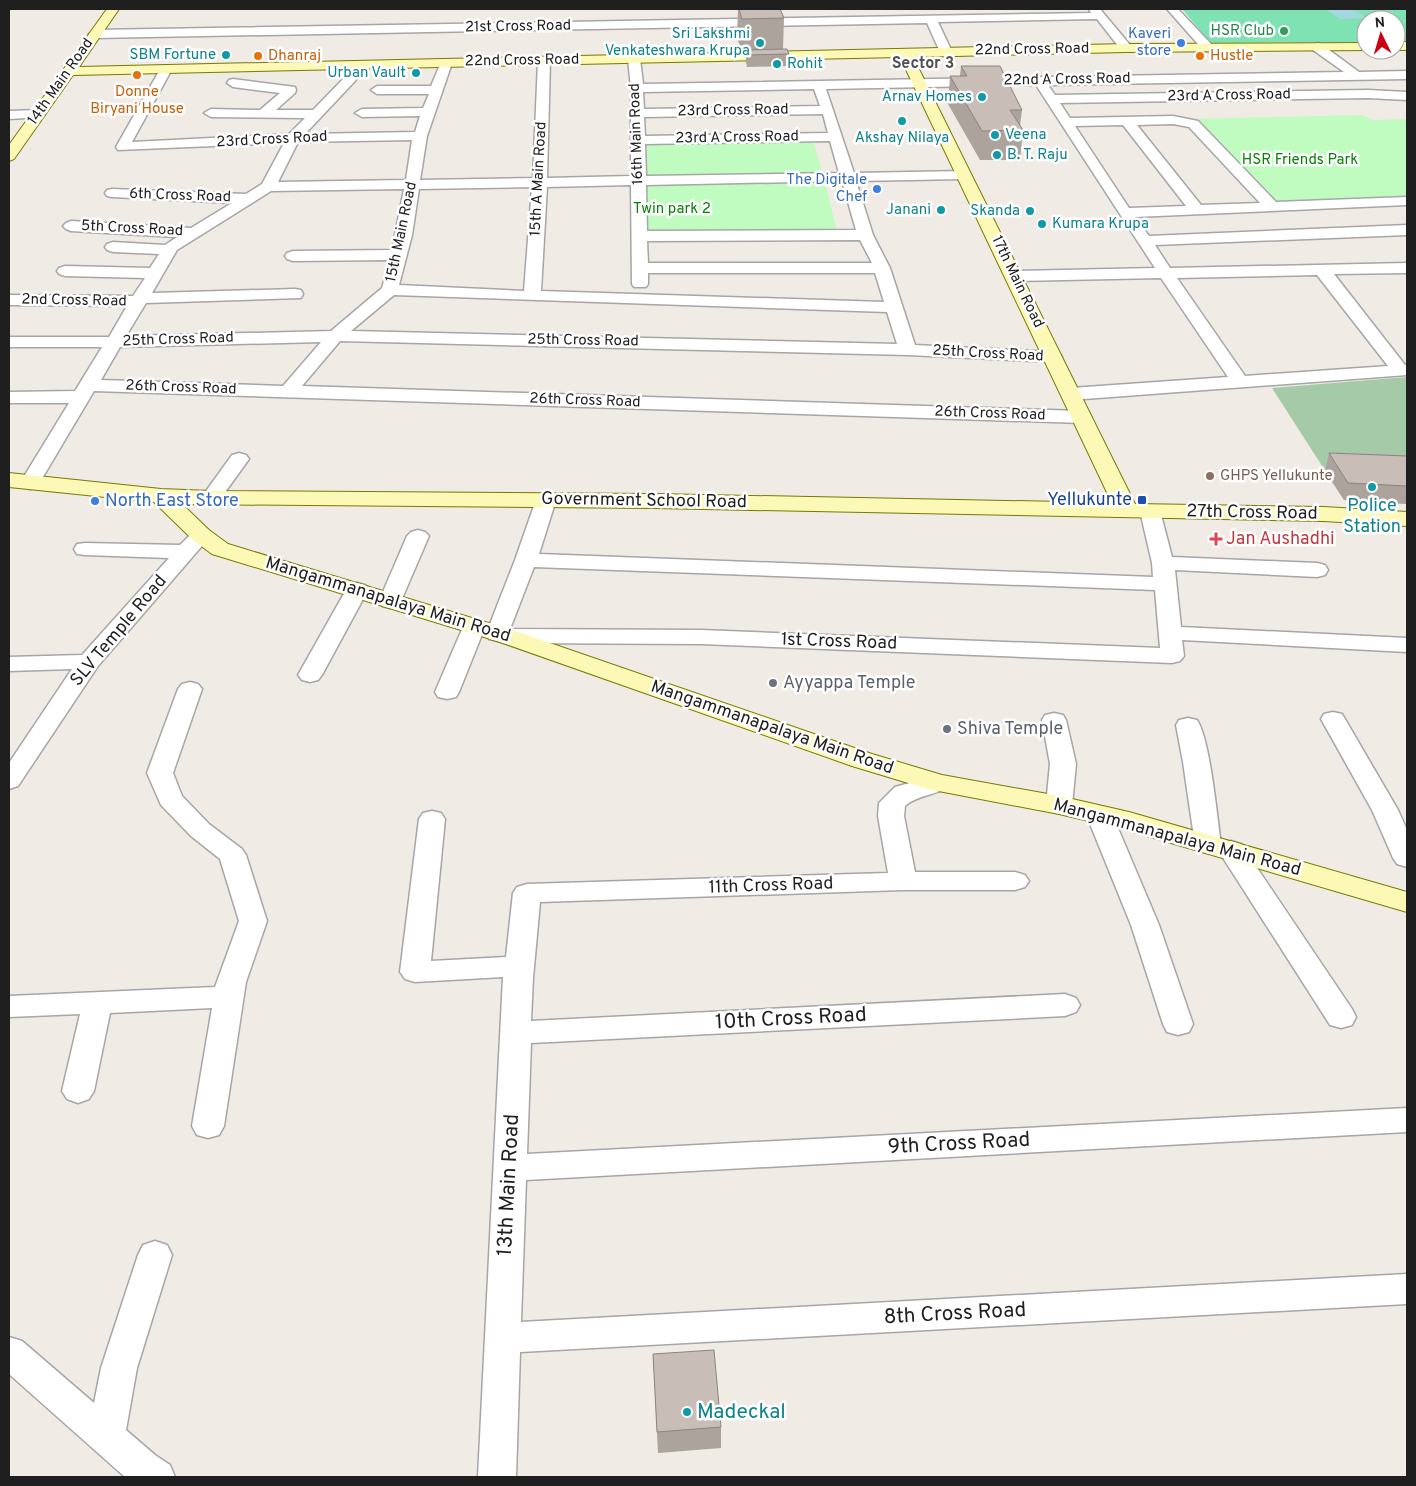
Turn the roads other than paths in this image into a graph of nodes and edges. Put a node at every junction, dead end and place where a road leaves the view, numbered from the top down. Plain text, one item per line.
1 (113, 9) edge
2 (1172, 9) edge
3 (1029, 13) edge
4 (1097, 13) edge
5 (937, 17) edge
6 (95, 34) junction
7 (1317, 47) junction
8 (1356, 47) edge
9 (1126, 48) junction
10 (1208, 48) junction
11 (946, 52) junction
12 (905, 53) junction
13 (634, 59) junction
14 (544, 61) junction
15 (446, 63) junction
16 (166, 69) junction
17 (69, 71) junction
18 (1354, 75) junction
19 (1407, 75) edge
20 (350, 78) dead end
21 (1039, 80) junction
22 (233, 83) dead end
23 (920, 84) junction
24 (820, 86) junction
25 (637, 88) junction
26 (377, 90) dead end
27 (437, 90) junction
28 (1386, 96) junction
29 (1051, 99) junction
30 (1404, 101) edge
31 (828, 110) junction
32 (429, 112) junction
33 (211, 113) dead end
34 (362, 113) dead end
35 (638, 113) junction
36 (38, 114) junction
37 (263, 114) junction
38 (314, 114) junction
39 (9, 115) edge
40 (1126, 120) junction
41 (1066, 122) junction
42 (420, 136) junction
43 (836, 137) junction
44 (293, 138) junction
45 (638, 140) junction
46 (9, 156) edge
47 (964, 175) junction
48 (848, 177) junction
49 (639, 179) junction
50 (540, 182) junction
51 (412, 184) junction
52 (268, 187) junction
53 (112, 194) dead end
54 (248, 199) junction
55 (1407, 201) edge
56 (1271, 206) junction
57 (1197, 210) junction
58 (1125, 213) junction
59 (71, 226) dead end
60 (1407, 230) edge
61 (194, 233) junction
62 (865, 235) junction
63 (640, 236) junction
64 (1144, 241) junction
65 (113, 248) dead end
66 (169, 250) junction
67 (399, 255) junction
68 (293, 256) dead end
69 (640, 268) junction
70 (882, 268) junction
71 (1407, 268) edge
72 (1322, 270) junction
73 (65, 271) dead end
74 (156, 273) junction
75 (1165, 273) junction
76 (1015, 276) junction
77 (390, 290) junction
78 (295, 294) dead end
79 (532, 296) junction
80 (639, 299) junction
81 (9, 300) edge
82 (140, 300) junction
83 (894, 306) junction
84 (334, 336) junction
85 (9, 342) edge
86 (113, 342) junction
87 (908, 350) junction
88 (1053, 357) junction
89 (1404, 370) edge
90 (1240, 382) junction
91 (85, 391) junction
92 (288, 392) junction
93 (1071, 394) junction
94 (9, 397) edge
95 (1082, 416) junction
96 (239, 459) dead end
97 (9, 480) edge
98 (30, 483) junction
99 (161, 496) junction
100 (211, 498) junction
101 (546, 500) junction
102 (1128, 510) junction
103 (1150, 511) junction
104 (1407, 520) edge
105 (418, 536) dead end
106 (193, 543) junction
107 (85, 549) dead end
108 (526, 560) junction
109 (1317, 570) dead end
110 (1164, 574) junction
111 (357, 590) junction
112 (390, 601) junction
113 (492, 632) junction
114 (1172, 633) junction
115 (1397, 644) edge
116 (89, 662) junction
117 (9, 664) edge
118 (310, 675) dead end
119 (190, 689) dead end
120 (447, 692) dead end
121 (1333, 719) dead end
122 (1054, 720) dead end
123 (1188, 725) dead end
124 (9, 781) edge
125 (938, 782) junction
126 (1059, 805) junction
127 (1099, 814) junction
128 (432, 819) dead end
129 (1220, 847) junction
130 (1407, 858) edge
131 (903, 881) junction
132 (1015, 881) dead end
133 (527, 893) joint
134 (1407, 902) edge
135 (520, 966) junction
136 (228, 997) junction
137 (97, 1003) junction
138 (1065, 1005) dead end
139 (9, 1008) edge
140 (1341, 1017) dead end
141 (1178, 1024) dead end
142 (517, 1033) junction
143 (78, 1091) dead end
144 (1407, 1120) edge
145 (208, 1126) dead end
146 (510, 1168) junction
147 (156, 1255) dead end
148 (1407, 1289) edge
149 (503, 1338) junction
150 (9, 1352) edge
151 (106, 1437) junction
152 (156, 1477) edge
153 (497, 1477) edge

1 - 6 street, 14th Main Road
2 - 10 street
3 - 4 street, 21st Cross Road
3 - 5 street, 21st Cross Road
4 - 9 street
5 - 6 street, 21st Cross Road
5 - 11 street
6 - 17 street, 14th Main Road
7 - 8 street, 22nd Cross Road
7 - 10 street, 22nd Cross Road
7 - 18 street
9 - 10 street, 22nd Cross Road
9 - 11 street, 22nd Cross Road
11 - 12 street, 22nd Cross Road
12 - 13 street, 22nd Cross Road
12 - 23 street, 17th Main Road
13 - 14 street, 22nd Cross Road
13 - 25 street, 16th Main Road
14 - 15 street, 22nd Cross Road
14 - 50 street, 15th A Main Road
15 - 16 street, 22nd Cross Road
15 - 27 street, 15th Main Road
16 - 17 street, 22nd Cross Road
16 - 44 street, 23rd Cross Road
17 - 36 street, 14th Main Road
18 - 19 street, 22nd A Cross Road
18 - 21 street, 22nd A Cross Road
18 - 28 street
20 - 38 street
21 - 23 street, 22nd A Cross Road
21 - 29 street
22 - 37 street
23 - 24 street, 22nd A Cross Road
23 - 47 street, 17th Main Road
24 - 25 street, 22nd A Cross Road
24 - 31 street
25 - 35 street, 16th Main Road
26 - 27 street
27 - 32 street, 15th Main Road
28 - 29 street, 23rd A Cross Road
28 - 30 street, 23rd A Cross Road
29 - 41 street
31 - 35 street, 23rd Cross Road
31 - 43 street
32 - 34 street
32 - 42 street, 15th Main Road
33 - 37 street
35 - 45 street, 16th Main Road
36 - 39 street
36 - 46 street, 14th Main Road
37 - 38 street
38 - 44 street
40 - 41 street
40 - 56 street
40 - 57 street
41 - 58 street
42 - 44 street, 23rd Cross Road
42 - 51 street, 15th Main Road
43 - 45 street, 23rd A Cross Road
43 - 48 street
44 - 52 street
45 - 49 street, 16th Main Road
47 - 48 street
47 - 76 street, 17th Main Road
48 - 49 street
48 - 62 street
49 - 50 street
49 - 63 street, 16th Main Road
50 - 51 street
50 - 79 street, 15th A Main Road
51 - 52 street
51 - 67 street, 15th Main Road
52 - 54 street
53 - 54 street, 6th Cross Road
54 - 61 street
55 - 56 street
56 - 57 street
57 - 58 street
58 - 64 street
59 - 61 street, 5th Cross Road
60 - 64 street
61 - 66 street
62 - 63 street
62 - 70 street
63 - 69 street, 16th Main Road
64 - 75 street
65 - 66 street
66 - 74 street
67 - 68 street
67 - 77 street, 15th Main Road
69 - 70 street
69 - 80 street, 16th Main Road
70 - 83 street
71 - 72 street
72 - 75 street
72 - 89 street
73 - 74 street
74 - 82 street
75 - 76 street
75 - 90 street
76 - 88 street, 17th Main Road
77 - 79 street
77 - 84 street, 15th Main Road
78 - 82 street, 2nd Cross Road
79 - 80 street
80 - 83 street
81 - 82 street, 2nd Cross Road
82 - 86 street
83 - 87 street
84 - 86 street, 25th Cross Road
84 - 87 street, 25th Cross Road
84 - 92 street, 15th Main Road
85 - 86 street, 25th Cross Road
86 - 91 street
87 - 88 street, 25th Cross Road
88 - 93 street, 17th Main Road
89 - 90 street
90 - 93 street
91 - 92 street, 26th Cross Road
91 - 94 street
91 - 98 street
92 - 95 street, 26th Cross Road
93 - 95 street, 17th Main Road
95 - 102 street, 17th Main Road
96 - 100 street
97 - 98 street, Government School Road
98 - 99 street, Government School Road
99 - 100 street, Government School Road
99 - 106 street, Mangammanapalaya Main Road
100 - 101 street, Government School Road
101 - 102 street, Government School Road
101 - 108 street
102 - 103 street, 27th Cross Road
103 - 104 street, 27th Cross Road
103 - 110 street
105 - 112 street
106 - 107 street
106 - 111 street, Mangammanapalaya Main Road
106 - 116 street, SLV Temple Road
108 - 110 street
108 - 113 street
109 - 110 street
110 - 114 street
111 - 112 street, Mangammanapalaya Main Road
111 - 118 street
112 - 113 street, Mangammanapalaya Main Road
113 - 114 street, 1st Cross Road
113 - 120 street
113 - 125 street, Mangammanapalaya Main Road
114 - 115 street
116 - 117 street
116 - 124 street, SLV Temple Road
119 - 136 street
121 - 130 street
122 - 126 street
123 - 129 street
125 - 126 street, Mangammanapalaya Main Road
125 - 131 street
126 - 127 street, Mangammanapalaya Main Road
127 - 129 street, Mangammanapalaya Main Road
127 - 141 street
128 - 135 street
129 - 134 street, Mangammanapalaya Main Road
129 - 140 street
131 - 132 street, 11th Cross Road
131 - 133 street, 11th Cross Road
133 - 135 street, 13th Main Road
135 - 142 street, 13th Main Road
136 - 137 street
136 - 145 street
137 - 139 street
137 - 143 street
138 - 142 street, 10th Cross Road
142 - 146 street, 13th Main Road
144 - 146 street, 9th Cross Road
146 - 149 street, 13th Main Road
147 - 151 street
148 - 149 street, 8th Cross Road
149 - 153 street, 13th Main Road
150 - 151 street
151 - 152 street

